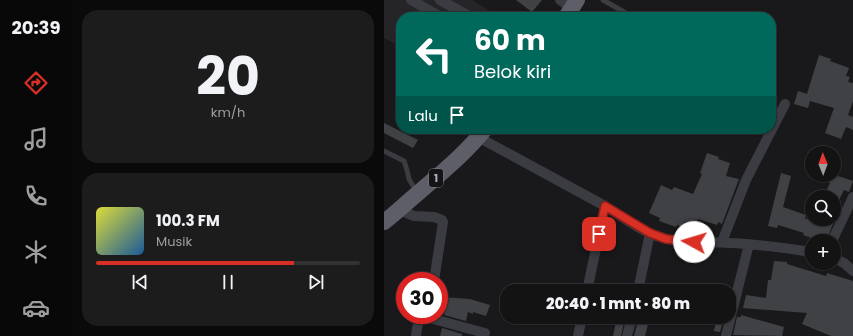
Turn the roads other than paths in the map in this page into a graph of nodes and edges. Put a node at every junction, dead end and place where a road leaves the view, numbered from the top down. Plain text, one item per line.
1 (411, 0) edge
2 (440, 0) edge
3 (603, 0) edge
4 (432, 12) edge
5 (462, 12) edge
6 (624, 12) edge
7 (785, 104) dead end
8 (776, 122) edge
9 (480, 134) edge
10 (483, 134) edge
11 (770, 134) edge
12 (384, 150) edge
13 (417, 194) junction
14 (853, 197) edge
15 (605, 206) junction
16 (399, 210) junction
17 (384, 222) edge
18 (650, 233) junction
19 (835, 234) edge
20 (722, 242) junction
21 (749, 244) junction
22 (805, 251) edge
23 (841, 261) edge
24 (853, 271) edge
25 (435, 272) edge
26 (588, 284) edge
27 (640, 284) edge
28 (448, 322) edge
29 (418, 324) edge
30 (581, 324) edge
31 (630, 324) edge
32 (485, 333) dead end
33 (416, 336) edge
34 (578, 336) edge
35 (627, 336) edge
36 (726, 336) edge

1 - 4 street
2 - 5 street
3 - 6 lane
7 - 8 street
9 - 13 highway, 1
10 - 15 street
11 - 20 street
12 - 13 lane
13 - 16 highway, 1
14 - 19 street
15 - 18 street
15 - 26 street
16 - 17 highway, 1
16 - 25 street
18 - 20 street
18 - 27 street
20 - 21 street
21 - 22 street
21 - 36 street
23 - 24 street
28 - 32 street
29 - 33 street
30 - 34 street
31 - 35 street

